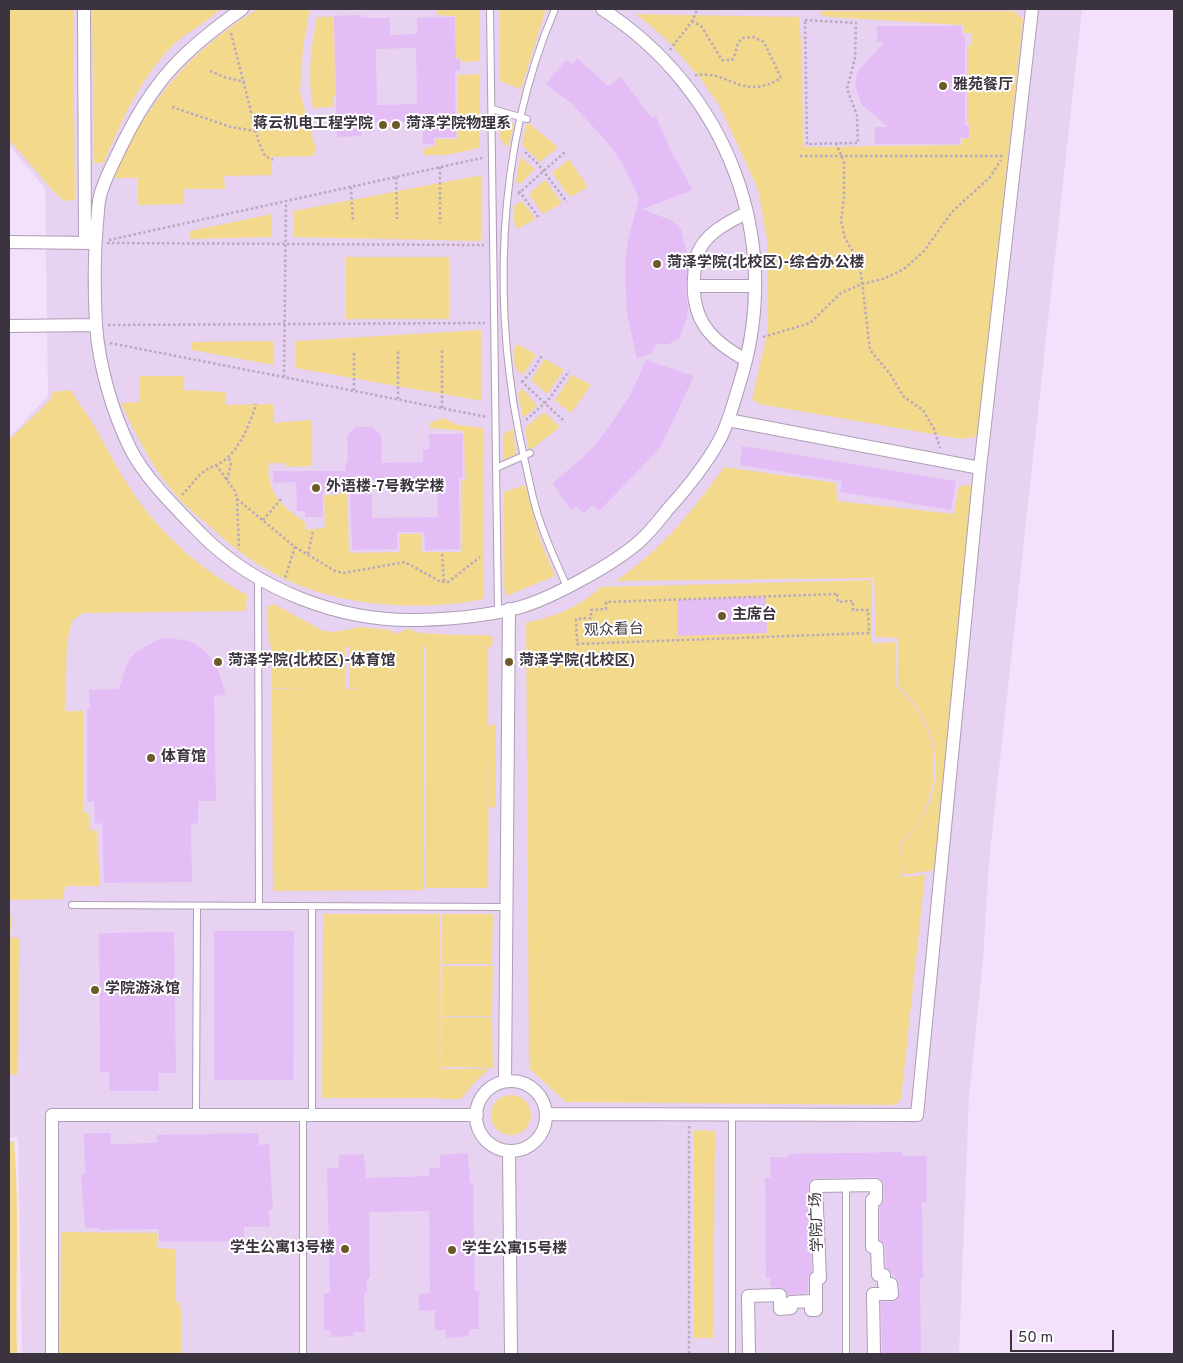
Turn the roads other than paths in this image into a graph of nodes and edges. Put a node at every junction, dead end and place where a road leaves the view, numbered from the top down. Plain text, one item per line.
1 (84, 9) edge
2 (242, 9) edge
3 (490, 9) edge
4 (555, 9) edge
5 (602, 9) edge
6 (1032, 9) edge
7 (492, 109) junction
8 (524, 118) junction
9 (746, 213) junction
10 (9, 242) edge
11 (90, 243) junction
12 (694, 286) junction
13 (755, 286) junction
14 (96, 325) junction
15 (9, 326) edge
16 (746, 360) junction
17 (728, 420) junction
18 (527, 454) junction
19 (496, 468) junction
20 (980, 468) junction
21 (258, 577) junction
22 (567, 587) junction
23 (504, 610) junction
24 (72, 905) dead end
25 (197, 906) junction
26 (259, 906) junction
27 (312, 906) junction
28 (507, 907) junction
29 (506, 1081) junction
30 (546, 1114) junction
31 (732, 1114) junction
32 (196, 1115) junction
33 (308, 1115) junction
34 (477, 1116) junction
35 (509, 1151) junction
36 (846, 1185) junction
37 (52, 1354) edge
38 (302, 1354) edge
39 (511, 1354) edge
40 (732, 1354) edge
41 (750, 1354) edge
42 (846, 1354) edge
43 (874, 1354) edge

1 - 11 street
2 - 11 street
3 - 7 lane
4 - 8 lane
5 - 9 street
6 - 20 street
7 - 8 lane
7 - 19 lane
8 - 18 lane
9 - 12 street
9 - 13 street
10 - 11 street
11 - 14 street
12 - 13 street
12 - 16 street
13 - 16 street
14 - 15 street
14 - 21 street
16 - 17 street
17 - 20 street
17 - 22 street
18 - 19 lane
18 - 22 lane
19 - 23 lane
20 - 31 street
21 - 23 street
21 - 26 lane
22 - 23 street
23 - 28 street
24 - 25 lane
25 - 26 lane
25 - 32 lane
26 - 27 lane
27 - 28 lane
27 - 33 lane
28 - 29 street
29 - 30 street
29 - 34 street
30 - 31 street
30 - 35 street
31 - 40 lane
32 - 33 street
32 - 37 street
33 - 34 street
33 - 38 lane
34 - 35 street
35 - 39 street
36 - 41 street, 学院广场
36 - 42 lane
36 - 43 street, 学院广场

